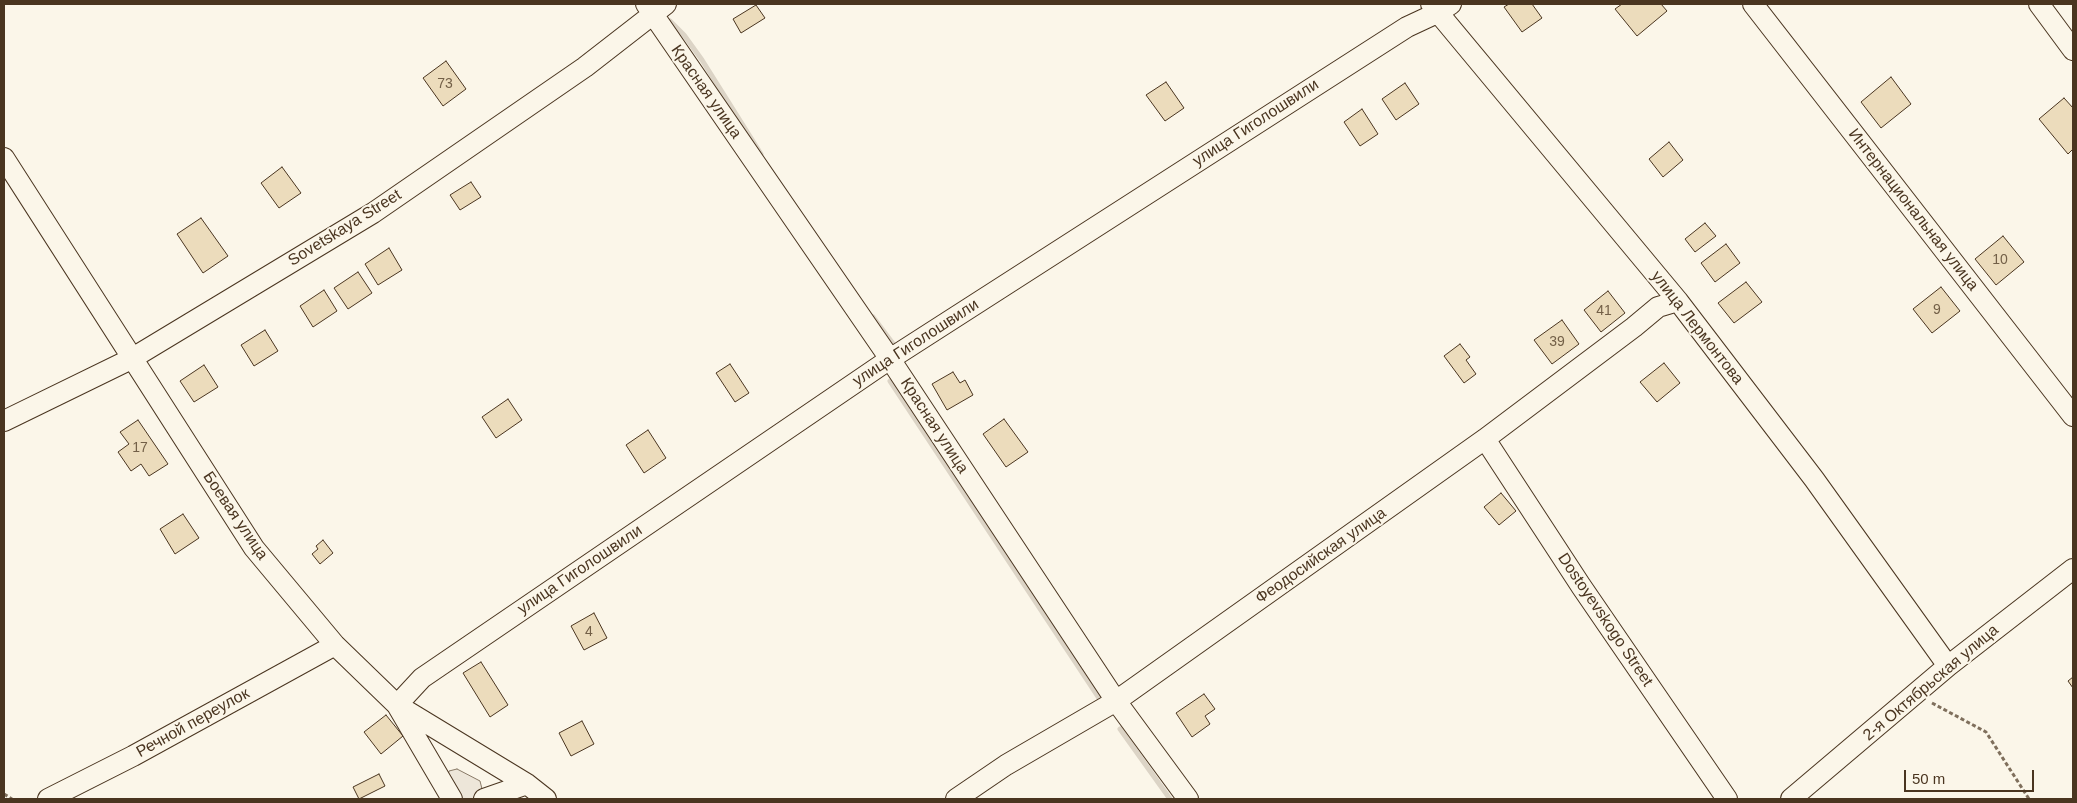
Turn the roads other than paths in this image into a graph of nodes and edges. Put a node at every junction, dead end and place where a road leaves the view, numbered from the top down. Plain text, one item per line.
1 (1753, 4) edge
2 (2039, 4) edge
3 (655, 7) edge
4 (1439, 7) edge
5 (2073, 50) edge
6 (4, 158) edge
7 (1678, 301) junction
8 (131, 359) junction
9 (890, 359) junction
10 (2073, 416) edge
11 (4, 421) edge
12 (1485, 440) junction
13 (2073, 569) edge
14 (335, 645) junction
15 (1948, 666) junction
16 (1116, 701) junction
17 (398, 706) junction
18 (527, 784) junction
19 (48, 799) edge
20 (452, 799) edge
21 (484, 799) edge
22 (546, 799) edge
23 (956, 799) edge
24 (1188, 799) edge
25 (1727, 799) edge
26 (1791, 799) edge

1 - 10 street, Интернациональная улица
2 - 5 street
3 - 8 street, Sovetskaya Street
3 - 9 street, Красная улица
4 - 7 street, улица Лермонтова
4 - 9 street, улица Гиголошвили
6 - 8 street, Боевая улица
7 - 12 street, Феодосийская улица
7 - 15 street, улица Лермонтова
8 - 11 street, Sovetskaya Street
8 - 14 street, Боевая улица
9 - 16 street, Красная улица
9 - 17 street, улица Гиголошвили
12 - 16 street, Феодосийская улица
12 - 25 street, Dostoyevskogo Street
13 - 15 street, 2-я Октябрьская улица
14 - 17 street, Боевая улица
14 - 19 street, Речной переулок
15 - 26 street, 2-я Октябрьская улица
16 - 23 street, Феодосийская улица
16 - 24 street, Красная улица
17 - 18 street, Боевая улица
17 - 20 street
18 - 21 street
18 - 22 street, Боевая улица

